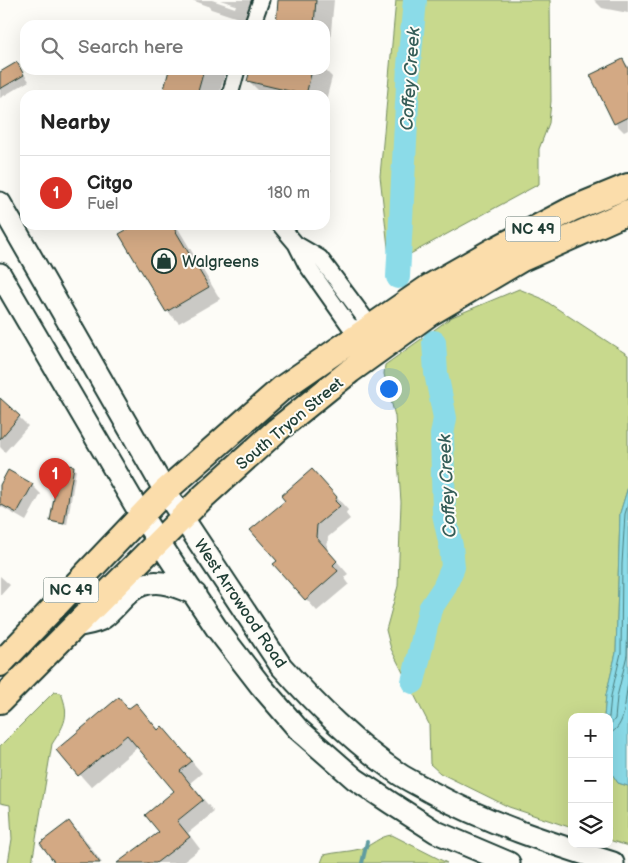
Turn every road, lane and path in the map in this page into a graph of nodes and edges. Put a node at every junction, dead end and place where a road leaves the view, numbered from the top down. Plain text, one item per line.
1 (261, 0) edge
2 (254, 20) edge
3 (236, 75) edge
4 (231, 90) edge
5 (628, 186) edge
6 (0, 203) edge
7 (628, 212) edge
8 (284, 230) edge
9 (0, 274) edge
10 (364, 333) junction
11 (165, 491) junction
12 (141, 515) junction
13 (182, 517) junction
14 (159, 540) junction
15 (194, 594) junction
16 (76, 626) junction
17 (0, 664) edge
18 (0, 702) edge
19 (510, 863) edge
20 (613, 863) edge

1 - 2 street
3 - 4 street
5 - 10 main road, South Tryon Street / NC 49
6 - 11 main road, West Arrowood Road
7 - 13 main road, South Tryon Street / NC 49
8 - 10 street
9 - 12 main road, West Arrowood Road
10 - 11 main road, South Tryon Street / NC 49
11 - 12 main road, South Tryon Street / NC 49
11 - 13 main road, West Arrowood Road
12 - 14 main road, West Arrowood Road
12 - 17 main road, South Tryon Street / NC 49
13 - 14 main road, South Tryon Street / NC 49
13 - 20 main road, West Arrowood Road
14 - 15 main road, West Arrowood Road
14 - 16 main road, South Tryon Street / NC 49
15 - 16 main road
15 - 19 main road, West Arrowood Road
16 - 18 main road, South Tryon Street / NC 49

